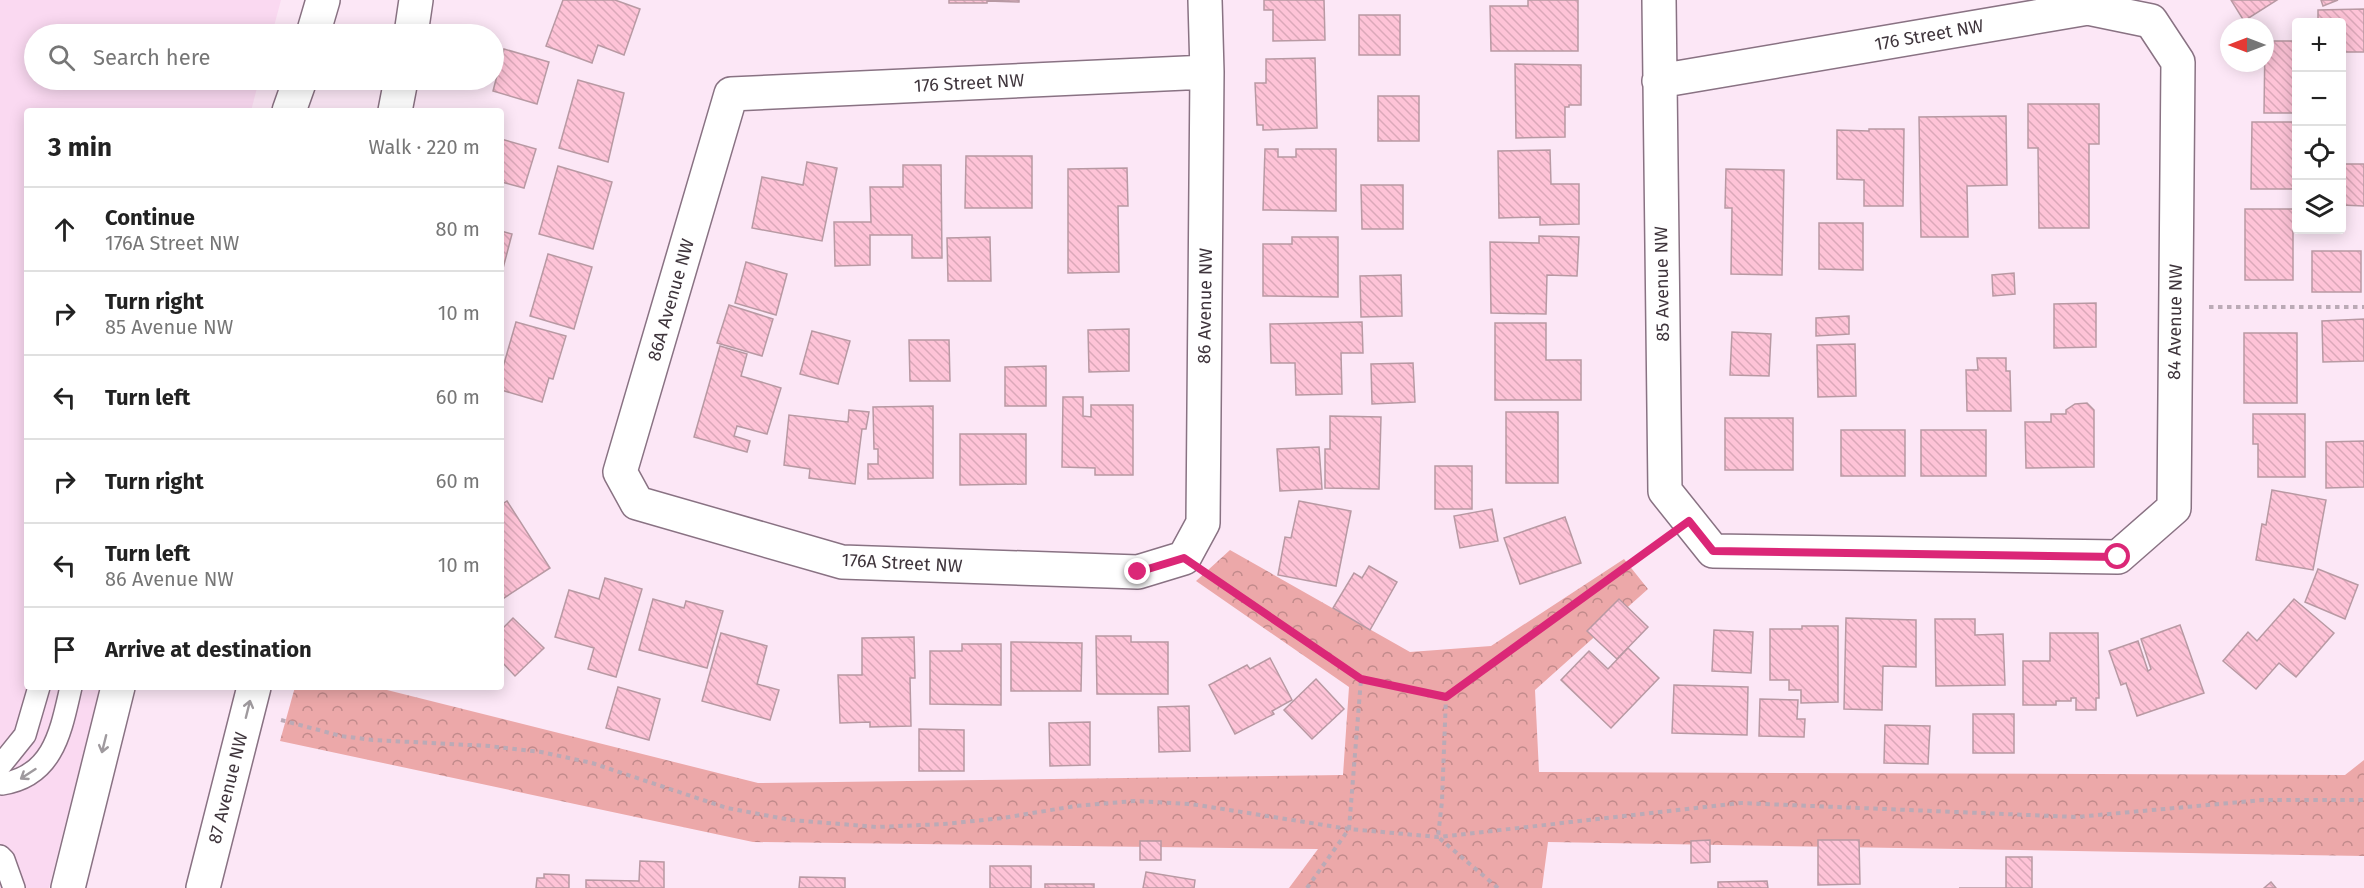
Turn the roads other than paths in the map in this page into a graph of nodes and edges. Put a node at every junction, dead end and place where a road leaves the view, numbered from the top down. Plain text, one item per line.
1 (323, 0) edge
2 (416, 0) edge
3 (1205, 0) edge
4 (1659, 0) edge
5 (316, 24) edge
6 (412, 24) edge
7 (2178, 62) joint
8 (1207, 72) junction
9 (1659, 81) junction
10 (296, 90) edge
11 (399, 90) edge
12 (731, 94) joint
13 (290, 108) edge
14 (396, 108) edge
15 (637, 503) joint
16 (1713, 551) joint
17 (1138, 572) joint
18 (38, 690) edge
19 (70, 690) edge
20 (117, 690) edge
21 (253, 690) edge
22 (1, 775) edge
23 (0, 856) edge
24 (14, 888) edge
25 (68, 888) edge
26 (203, 888) edge

1 - 5 street
2 - 6 street
3 - 8 street, 86 Avenue NW
4 - 9 street, 85 Avenue NW
7 - 9 street, 176 Street NW
7 - 16 street, 84 Avenue NW
8 - 12 street, 176 Street NW
8 - 17 street, 86 Avenue NW
9 - 16 street, 85 Avenue NW
10 - 13 street
11 - 14 street
12 - 15 street, 86A Avenue NW
15 - 17 street, 176A Street NW
18 - 22 lane
19 -> 22 lane
20 -> 25 street
26 -> 21 street, 87 Avenue NW
23 - 24 lane

